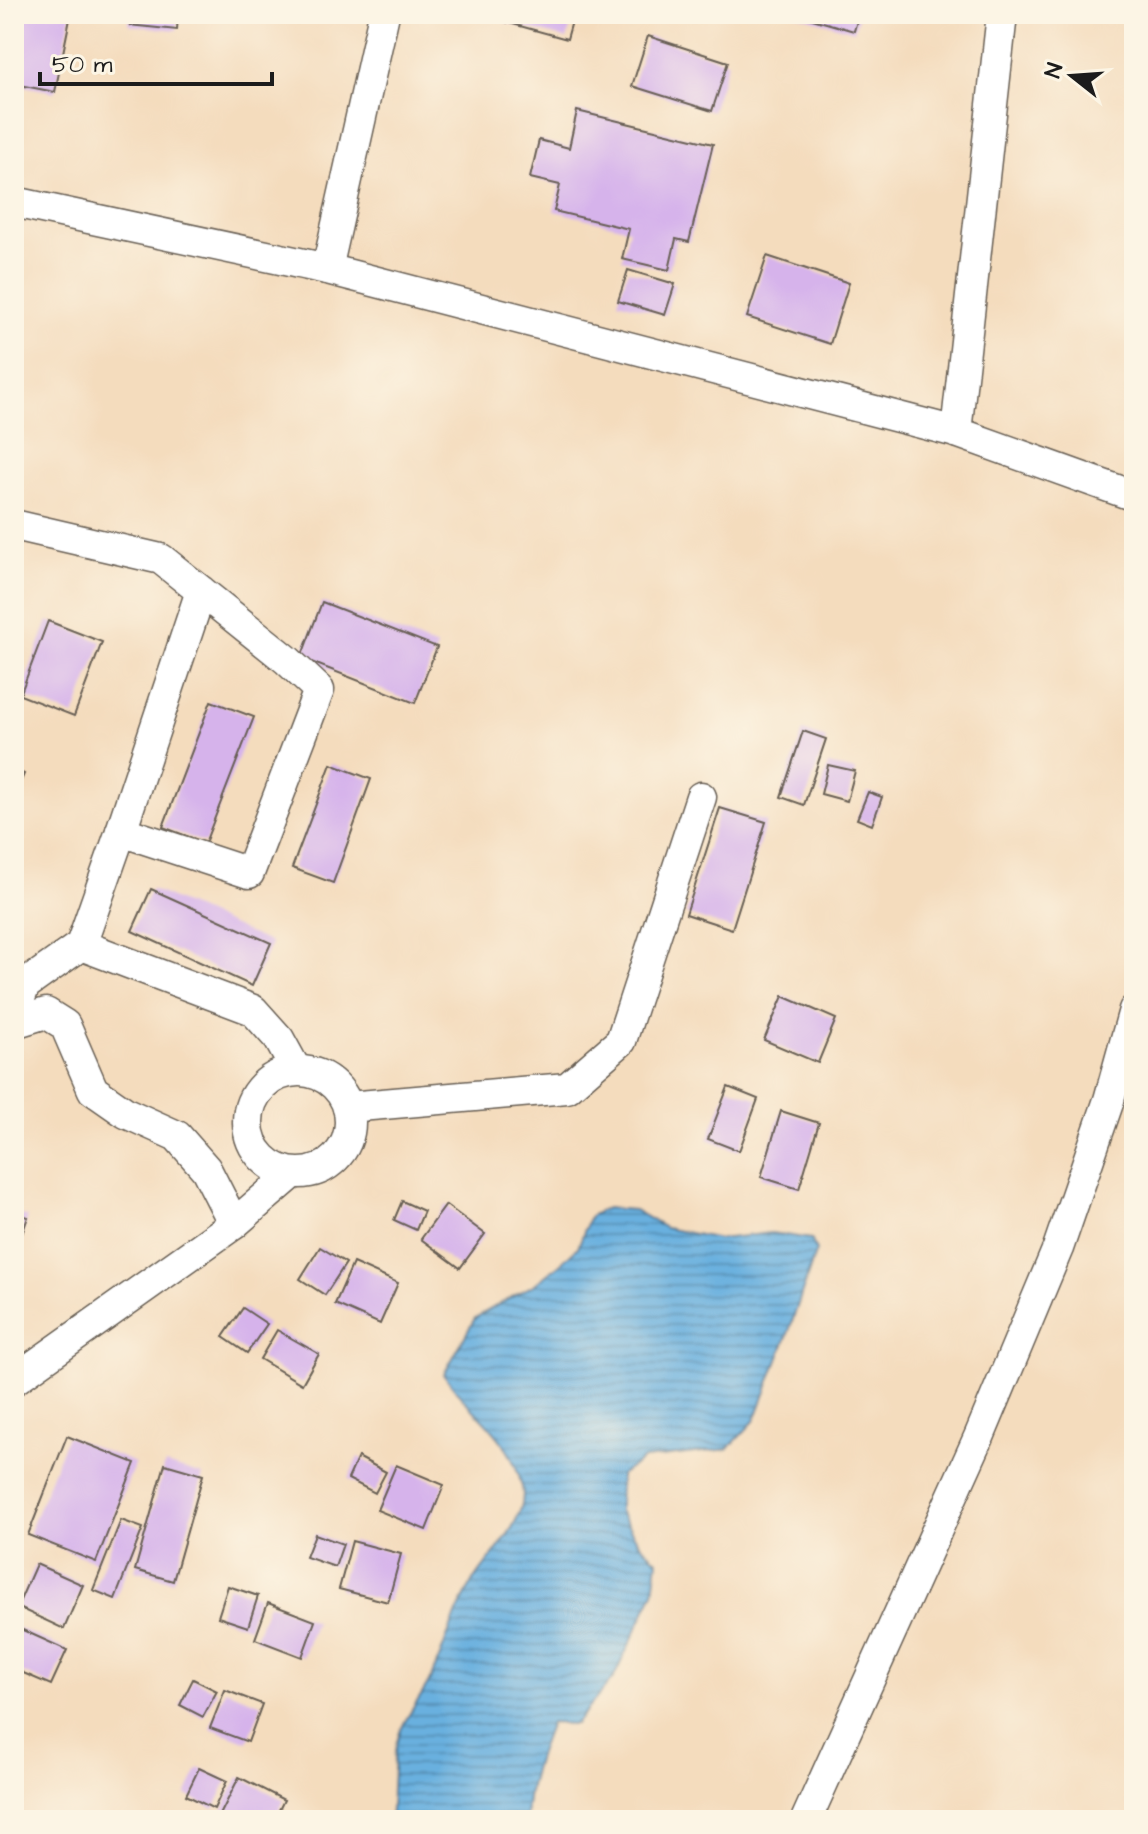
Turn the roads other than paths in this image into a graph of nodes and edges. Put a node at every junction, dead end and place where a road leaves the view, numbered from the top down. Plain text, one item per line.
1 (384, 14) edge
2 (1002, 14) edge
3 (14, 202) edge
4 (327, 269) junction
5 (956, 432) junction
6 (1134, 496) edge
7 (14, 525) edge
8 (201, 591) junction
9 (701, 797) dead end
10 (121, 831) junction
11 (81, 945) junction
12 (1134, 1010) edge
13 (14, 1013) edge
14 (14, 1023) edge
15 (296, 1070) junction
16 (348, 1107) junction
17 (292, 1174) junction
18 (234, 1224) junction
19 (14, 1380) edge
20 (806, 1820) edge

1 - 4 street
2 - 5 street
3 - 4 street
4 - 5 street
5 - 6 street
7 - 8 street
8 - 10 street
8 - 10 street
9 - 16 street
10 - 11 street
11 - 13 street
11 - 15 street
12 - 20 street
14 - 18 street
15 - 16 street
15 - 17 street
16 - 17 street
17 - 18 street
18 - 19 street

